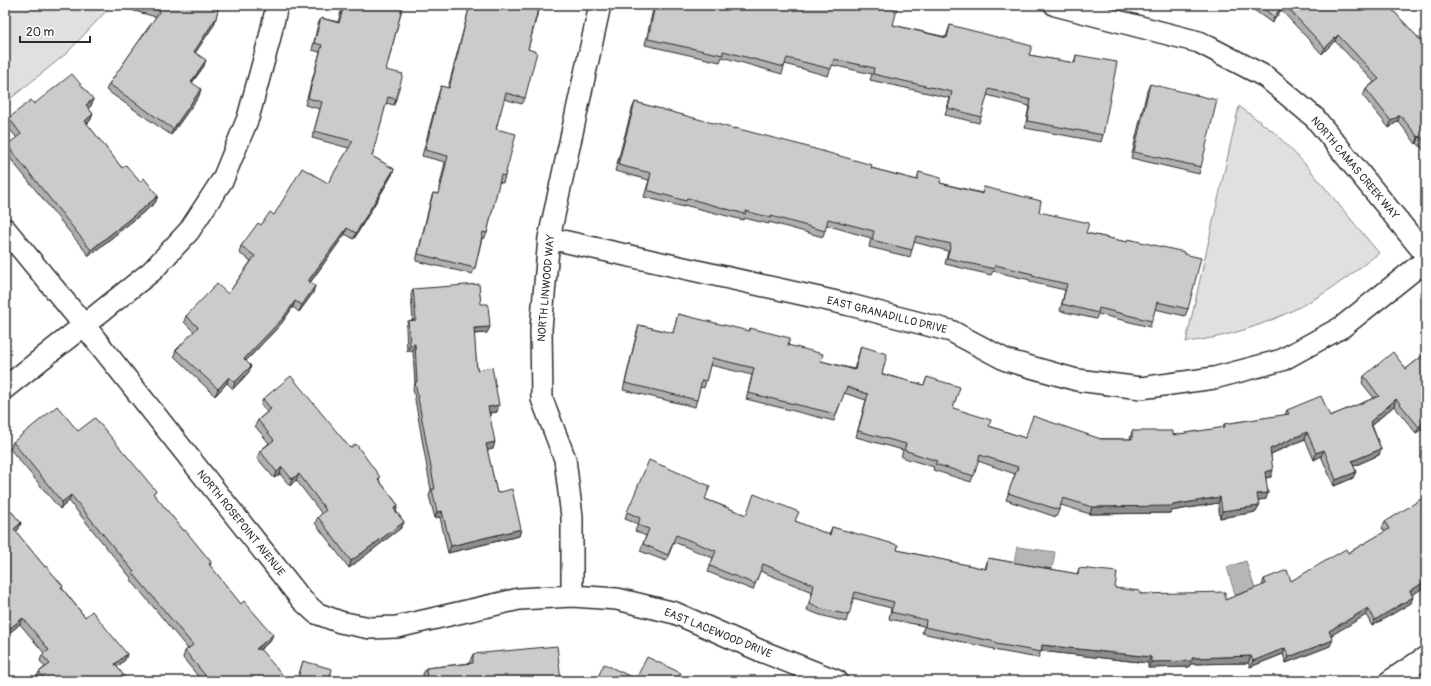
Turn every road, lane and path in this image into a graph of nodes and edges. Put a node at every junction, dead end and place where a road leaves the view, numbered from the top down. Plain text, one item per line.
1 (277, 5) edge
2 (600, 5) edge
3 (1055, 5) edge
4 (5, 229) edge
5 (550, 238) junction
6 (1426, 255) edge
7 (1426, 260) edge
8 (84, 325) junction
9 (5, 388) edge
10 (572, 596) junction
11 (1426, 657) edge
12 (837, 681) edge
13 (1390, 681) edge

1 - 8 street
2 - 5 street, NORTH LINWOOD WAY
3 - 6 street, NORTH CAMAS CREEK WAY
4 - 8 street, NORTH ROSEPOINT AVENUE
5 - 7 street, EAST GRANADILLO DRIVE
5 - 10 street, NORTH LINWOOD WAY
8 - 9 street
8 - 10 street, NORTH ROSEPOINT AVENUE
10 - 12 street, EAST LACEWOOD DRIVE
11 - 13 street

